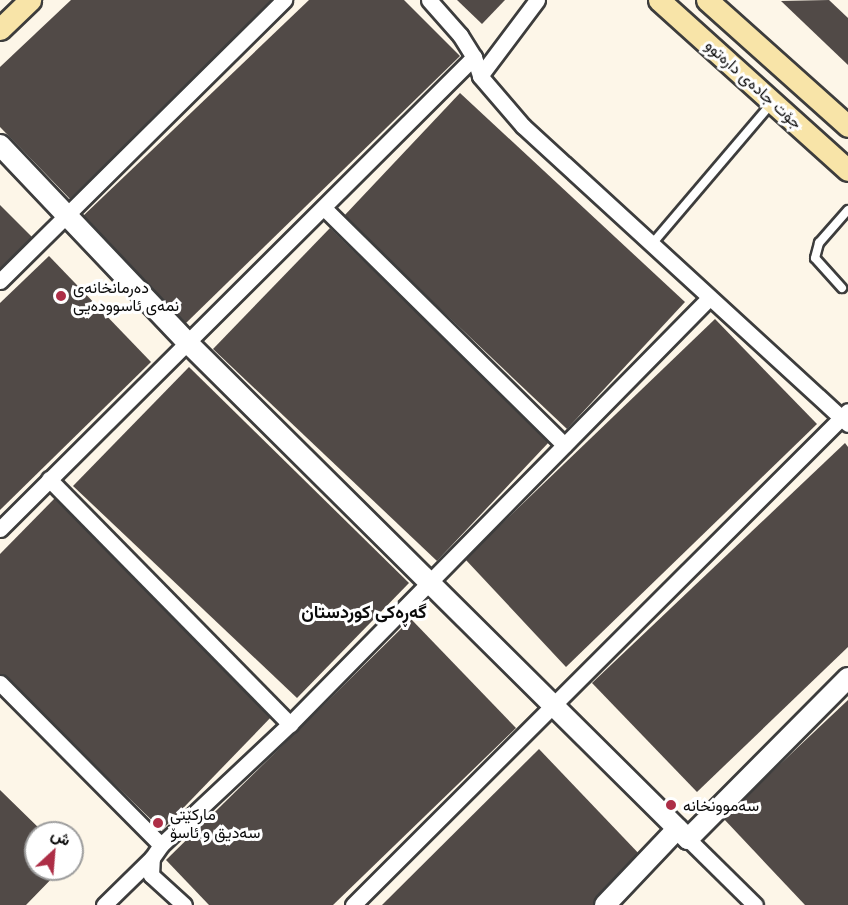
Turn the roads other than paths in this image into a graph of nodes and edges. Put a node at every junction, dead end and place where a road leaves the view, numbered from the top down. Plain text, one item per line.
1 (30, 0) edge
2 (284, 0) edge
3 (429, 0) edge
4 (537, 0) edge
5 (659, 0) edge
6 (707, 0) edge
7 (0, 29) edge
8 (474, 57) junction
9 (480, 76) junction
10 (774, 101) junction
11 (848, 126) edge
12 (0, 145) edge
13 (848, 170) edge
14 (325, 209) junction
15 (848, 210) edge
16 (66, 215) junction
17 (651, 245) junction
18 (0, 281) edge
19 (842, 288) dead end
20 (709, 298) junction
21 (189, 344) junction
22 (846, 418) edge
23 (564, 445) junction
24 (49, 479) junction
25 (0, 529) edge
26 (429, 579) junction
27 (848, 678) edge
28 (0, 683) edge
29 (556, 707) junction
30 (290, 723) junction
31 (682, 834) junction
32 (157, 851) junction
33 (104, 905) edge
34 (184, 905) edge
35 (353, 905) edge
36 (605, 905) edge
37 (755, 905) edge

1 - 7 main road
2 - 16 street
3 - 8 street
4 - 9 street
5 - 10 main road, جۆت جادەی دارەتوو
6 - 11 main road, جۆت جادەی دارەتوو
8 - 9 street
8 - 14 street
9 - 17 street
10 - 13 main road, جۆت جادەی دارەتوو
10 - 17 lane
12 - 16 street
14 - 21 street
14 - 23 street
15 - 19 lane
16 - 18 street
16 - 21 street
17 - 20 street
20 - 22 street
20 - 23 street
21 - 24 street
21 - 26 street
22 - 29 street
23 - 26 street
24 - 25 street
24 - 30 street
26 - 29 street
26 - 30 street
27 - 31 street
28 - 32 street
29 - 31 street
29 - 35 street
30 - 32 street
31 - 36 street
31 - 37 street
32 - 33 street
32 - 34 street

